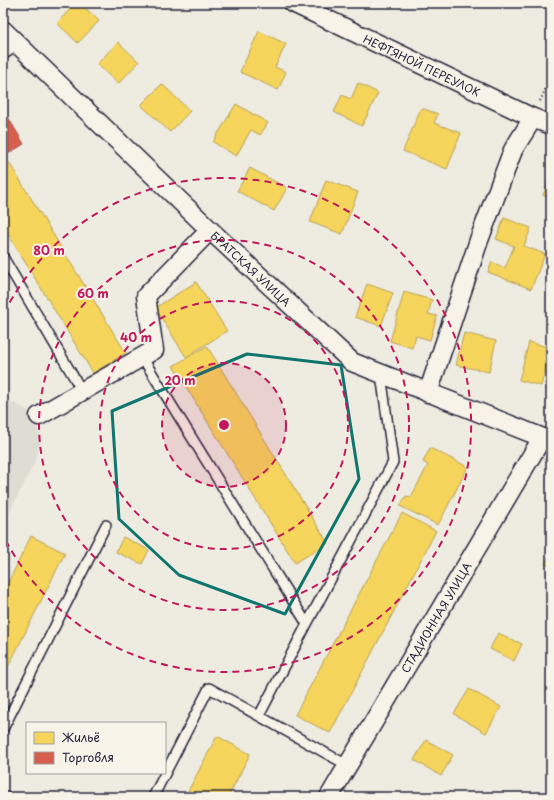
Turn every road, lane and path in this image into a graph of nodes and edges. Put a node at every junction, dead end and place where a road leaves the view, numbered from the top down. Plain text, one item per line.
1 (294, 3) edge
2 (3, 30) edge
3 (18, 45) junction
4 (3, 55) edge
5 (551, 78) edge
6 (533, 118) junction
7 (551, 124) edge
8 (210, 230) junction
9 (3, 257) edge
10 (142, 357) junction
11 (381, 374) junction
12 (82, 391) junction
13 (428, 393) junction
14 (39, 416) dead end
15 (547, 440) edge
16 (106, 525) dead end
17 (307, 624) junction
18 (259, 716) junction
19 (3, 729) edge
20 (347, 765) junction
21 (166, 772) edge
22 (165, 774) edge
23 (3, 795) edge
24 (6, 797) edge
25 (153, 797) edge
26 (329, 797) edge

1 - 6 street, НЕФТЯНОЙ ПЕРЕУЛОК
2 - 3 street, БРАТСКАЯ УЛИЦА
3 - 4 lane
3 - 8 street, БРАТСКАЯ УЛИЦА
5 - 6 path
6 - 7 street, НЕФТЯНОЙ ПЕРЕУЛОК
6 - 13 street
8 - 10 street
8 - 11 street, БРАТСКАЯ УЛИЦА
9 - 12 lane
10 - 12 street
10 - 17 lane
11 - 13 street, БРАТСКАЯ УЛИЦА
11 - 17 lane
12 - 14 street
13 - 15 street, БРАТСКАЯ УЛИЦА
15 - 20 street, СТАДИОННАЯ УЛИЦА
16 - 19 lane
17 - 18 lane
18 - 20 lane
18 - 21 lane
20 - 26 street, СТАДИОННАЯ УЛИЦА
22 - 25 lane
23 - 24 lane

